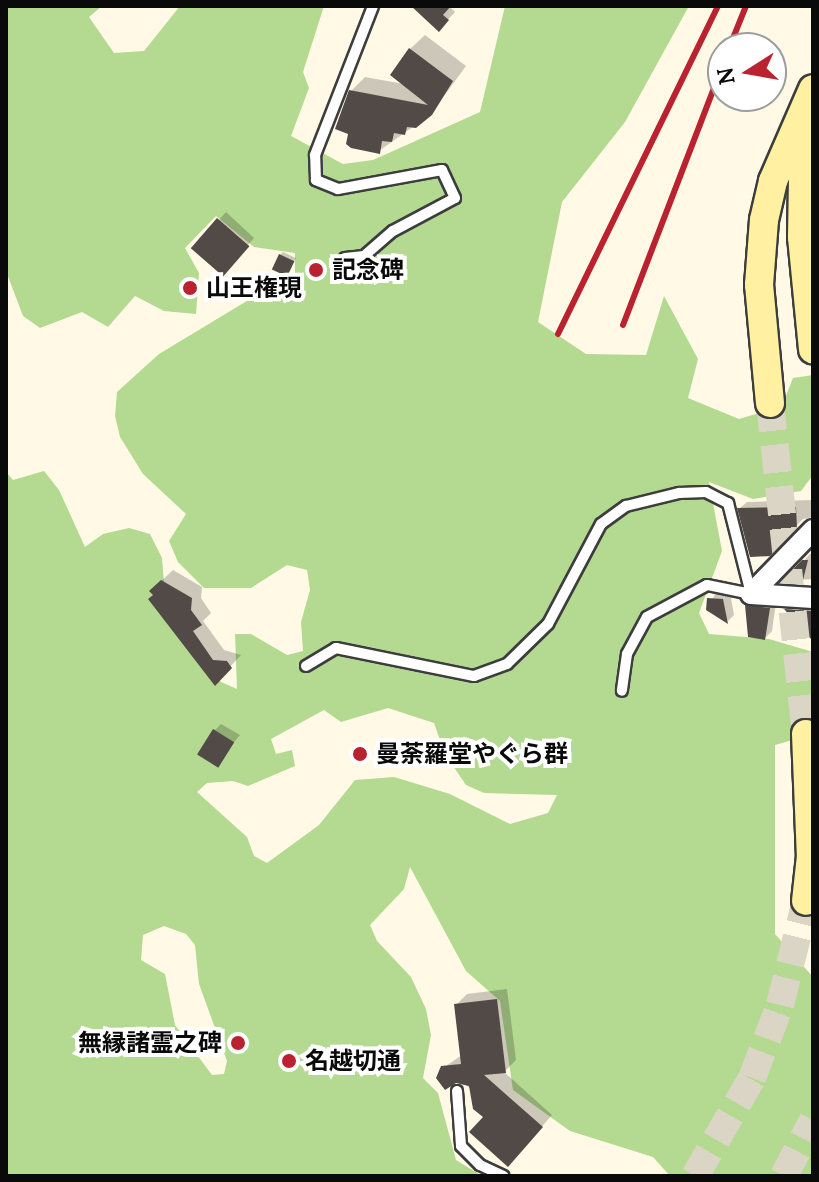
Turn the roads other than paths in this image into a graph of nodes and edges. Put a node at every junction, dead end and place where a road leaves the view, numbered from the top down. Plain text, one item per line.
1 (373, 6) edge
2 (813, 89) edge
3 (813, 112) edge
4 (345, 258) dead end
5 (813, 349) edge
6 (770, 403) tunnel mouth
7 (813, 530) edge
8 (751, 594) junction
9 (813, 598) edge
10 (306, 666) dead end
11 (622, 691) dead end
12 (806, 734) dead end
13 (812, 773) edge
14 (809, 891) edge
15 (457, 1091) dead end
16 (504, 1176) edge

1 - 4 lane
2 - 6 main road
3 - 5 main road
7 - 8 street
8 - 9 street
8 - 10 lane
8 - 11 lane
12 - 13 main road
13 - 14 main road
15 - 16 lane

